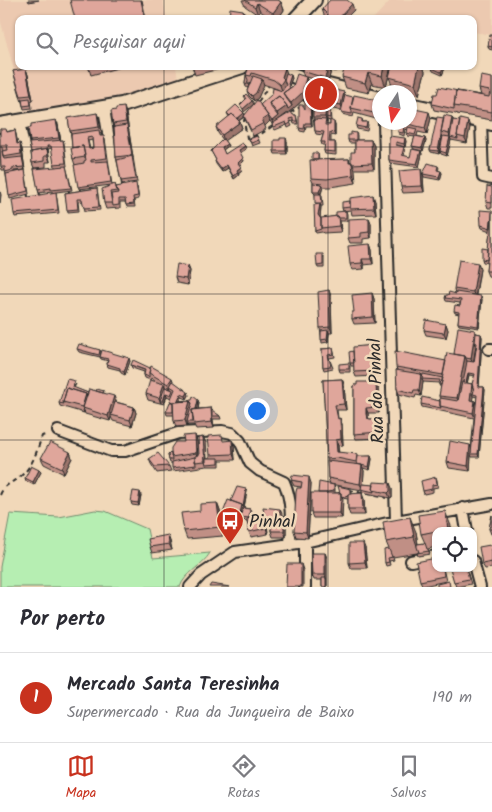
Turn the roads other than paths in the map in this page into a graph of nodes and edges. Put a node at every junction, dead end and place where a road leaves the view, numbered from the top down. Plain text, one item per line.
1 (314, 0) edge
2 (300, 15) edge
3 (230, 70) edge
4 (278, 70) edge
5 (372, 97) edge
6 (417, 107) edge
7 (104, 108) junction
8 (62, 115) junction
9 (19, 122) junction
10 (487, 122) edge
11 (0, 125) edge
12 (384, 130) edge
13 (492, 179) edge
14 (116, 185) edge
15 (75, 192) edge
16 (34, 196) edge
17 (58, 431) road end
18 (492, 504) edge
19 (463, 508) junction
20 (396, 521) junction
21 (466, 527) edge
22 (305, 542) junction
23 (290, 545) junction
24 (432, 557) edge
25 (411, 561) dead end
26 (476, 572) edge
27 (190, 587) edge
28 (305, 587) edge
29 (480, 587) edge

1 - 2 main road
3 - 7 main road
4 - 5 main road
6 - 10 main road
7 - 8 main road
7 - 14 street
8 - 9 main road
8 - 15 street
9 - 11 main road
9 - 16 street
10 - 13 street
12 - 20 street, Rua do Pinhal
17 - 23 street
18 - 19 street
19 - 20 street
19 - 21 street
20 - 22 street
22 - 23 street
22 - 28 street
23 - 27 street
24 - 25 street
26 - 29 street

